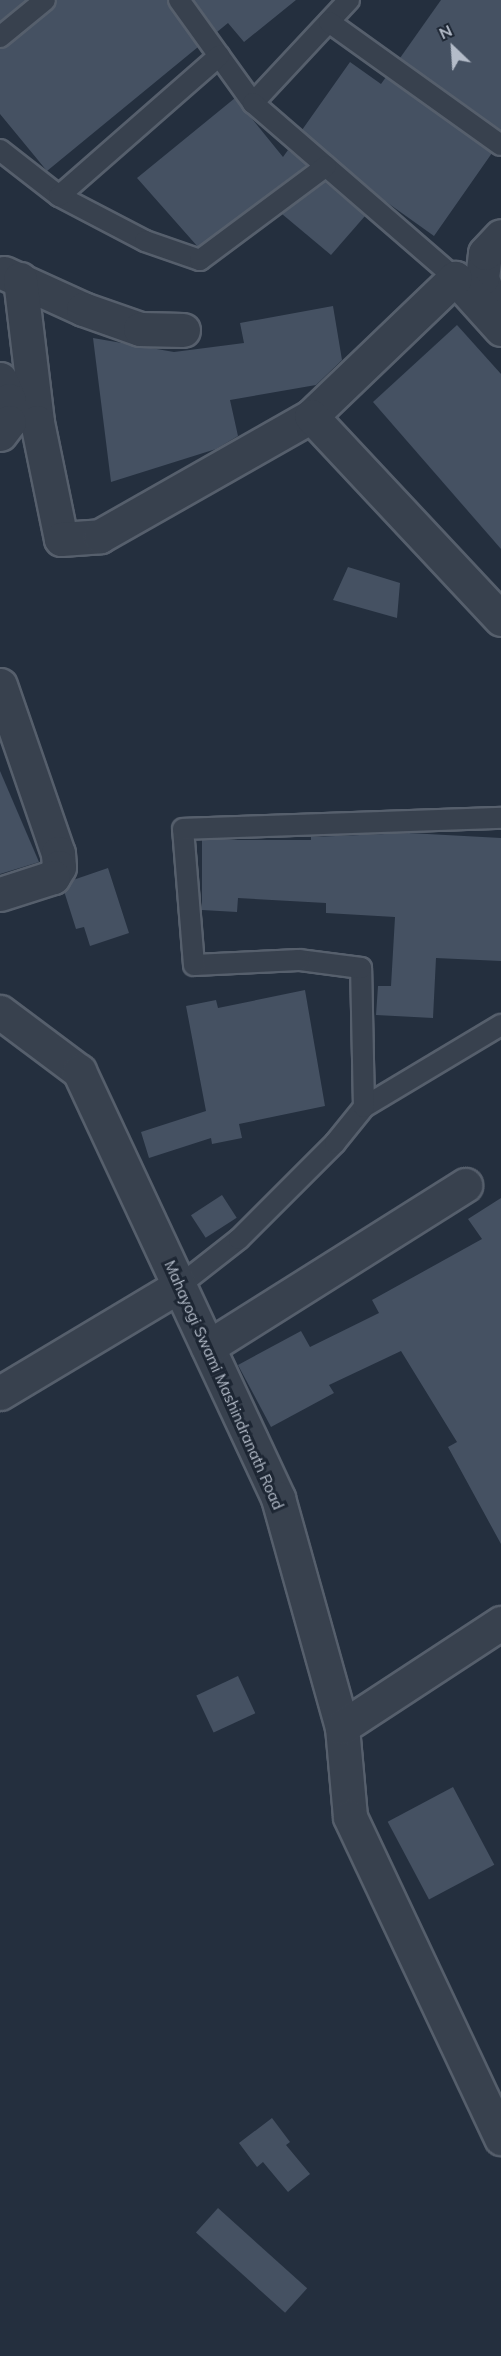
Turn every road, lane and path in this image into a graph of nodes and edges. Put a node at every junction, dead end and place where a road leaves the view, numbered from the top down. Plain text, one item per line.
1 (45, 0) edge
2 (179, 0) edge
3 (349, 0) edge
4 (329, 22) junction
5 (0, 37) edge
6 (219, 56) junction
7 (253, 103) junction
8 (501, 145) edge
9 (0, 150) edge
10 (326, 166) junction
11 (59, 196) junction
12 (501, 236) edge
13 (10, 275) edge
14 (455, 278) junction
15 (501, 313) edge
16 (501, 329) edge
17 (183, 330) dead end
18 (0, 379) edge
19 (311, 416) junction
20 (0, 434) edge
21 (501, 619) edge
22 (0, 685) edge
23 (501, 818) edge
24 (0, 894) edge
25 (0, 1012) edge
26 (501, 1025) edge
27 (364, 1107) junction
28 (465, 1185) dead end
29 (179, 1286) junction
30 (208, 1347) junction
31 (0, 1393) edge
32 (501, 1623) edge
33 (342, 1727) junction
34 (501, 2138) edge

1 - 5 lane
2 - 6 lane
3 - 4 lane
4 - 7 lane
4 - 8 lane
6 - 7 lane
6 - 11 lane
7 - 10 lane
9 - 11 lane
10 - 11 lane
10 - 14 lane
12 - 15 street
13 - 17 street
13 - 19 street
14 - 16 street
14 - 19 street
18 - 20 street
19 - 21 street
22 - 24 street
23 - 27 lane
25 - 29 street, Mahayogi Swami Mashindranath Road
26 - 27 lane
27 - 29 lane
28 - 30 street
29 - 30 street, Mahayogi Swami Mashindranath Road
29 - 31 street
30 - 33 street, Mahayogi Swami Mashindranath Road
32 - 33 street
33 - 34 street, Mahayogi Swami Mashindranath Road

